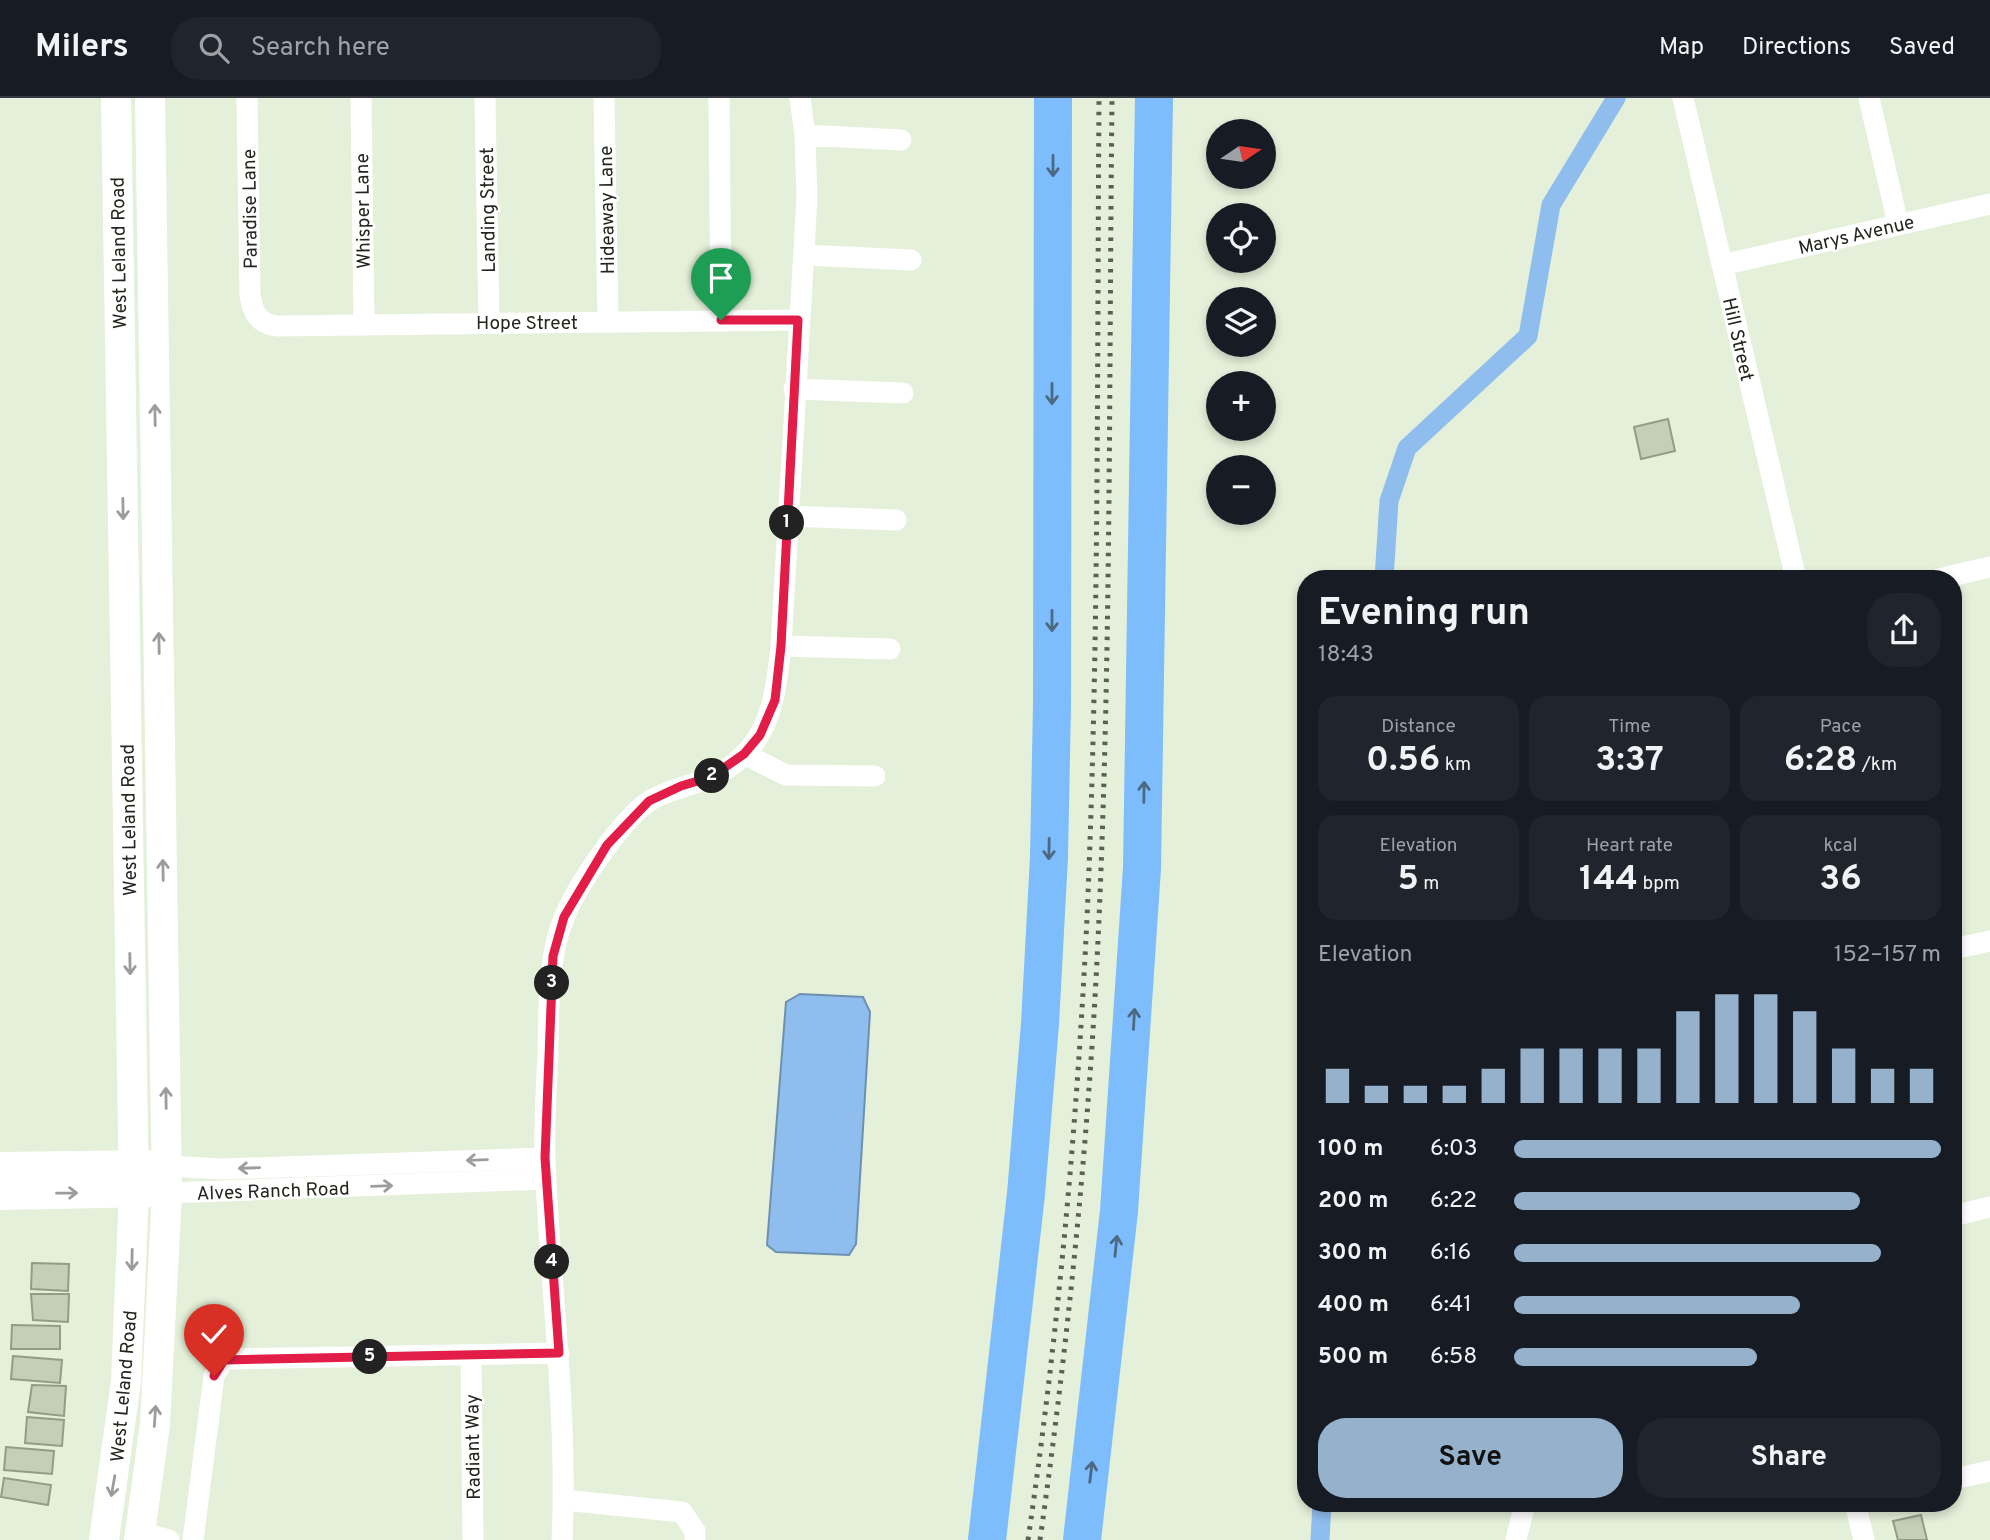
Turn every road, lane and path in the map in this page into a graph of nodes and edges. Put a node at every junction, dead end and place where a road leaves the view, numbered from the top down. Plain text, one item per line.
1 (116, 98) edge
2 (132, 98) edge
3 (150, 98) edge
4 (247, 98) edge
5 (361, 98) edge
6 (485, 98) edge
7 (604, 98) edge
8 (719, 98) edge
9 (800, 98) edge
10 (1053, 98) edge
11 (1154, 98) edge
12 (1683, 98) edge
13 (1869, 98) edge
14 (805, 135) junction
15 (901, 139) dead end
16 (118, 200) junction
17 (1990, 204) edge
18 (1898, 224) junction
19 (804, 255) junction
20 (911, 260) dead end
21 (1722, 265) junction
22 (258, 318) joint
23 (721, 320) junction
24 (798, 320) junction
25 (489, 321) junction
26 (608, 322) junction
27 (364, 324) junction
28 (794, 389) junction
29 (903, 393) dead end
30 (787, 516) junction
31 (896, 520) dead end
32 (1990, 567) edge
33 (1794, 570) edge
34 (1962, 574) edge
35 (781, 646) junction
36 (890, 649) dead end
37 (744, 754) junction
38 (875, 776) dead end
39 (1990, 941) edge
40 (1962, 947) edge
41 (0, 1167) edge
42 (545, 1168) junction
43 (133, 1178) junction
44 (167, 1179) junction
45 (0, 1195) edge
46 (1990, 1208) edge
47 (1962, 1214) edge
48 (559, 1353) junction
49 (471, 1354) junction
50 (1990, 1471) edge
51 (1962, 1477) edge
52 (564, 1500) junction
53 (1523, 1512) edge
54 (1857, 1512) edge
55 (140, 1536) edge
56 (104, 1540) edge
57 (169, 1540) edge
58 (193, 1540) edge
59 (473, 1540) edge
60 (562, 1540) edge
61 (695, 1540) edge
62 (987, 1540) edge
63 (1082, 1540) edge
64 (1516, 1540) edge
65 (1864, 1540) edge

1 - 16 main road, West Leland Road
2 - 16 main road
44 -> 3 main road, West Leland Road
4 - 22 street, Paradise Lane
5 - 27 street, Whisper Lane
6 - 25 street, Landing Street
7 - 26 street, Hideaway Lane
8 - 23 street
9 - 14 street
10 -> 62 highway
63 -> 11 highway
12 - 21 street, Hill Street
13 - 18 street
14 - 15 street
14 - 19 street
16 -> 43 main road, West Leland Road
17 - 18 street, Marys Avenue
18 - 21 street, Marys Avenue
19 - 20 street
19 - 24 street
21 - 33 street, Hill Street
22 - 27 street, Hope Street
23 - 24 street, Hope Street
23 - 26 street, Hope Street
24 - 28 street
25 - 26 street, Hope Street
25 - 27 street, Hope Street
28 - 29 street
28 - 30 street
30 - 31 street
30 - 35 street
32 - 34 street
35 - 36 street
35 - 37 street
37 - 38 street
37 - 42 street
39 - 40 street
41 - 43 main road, Alves Ranch Road
42 - 44 street, Alves Ranch Road
42 - 48 street
43 - 44 main road, Alves Ranch Road
45 -> 43 main road, Alves Ranch Road
43 -> 56 main road, West Leland Road
55 -> 44 main road, West Leland Road
46 - 47 street
48 - 49 street
48 - 52 street
49 - 58 street
49 - 59 street, Radiant Way
50 - 51 street
52 - 60 street
52 - 61 street
53 - 64 street
54 - 65 street
55 - 57 street

